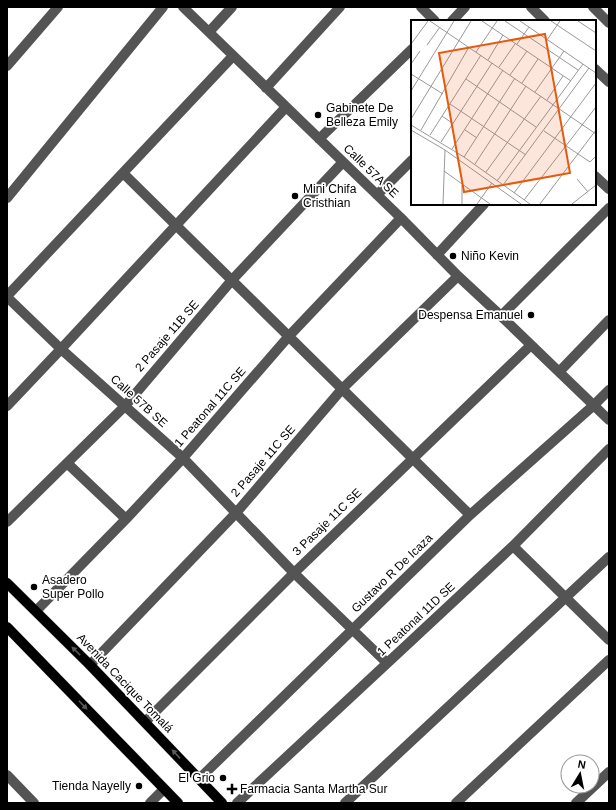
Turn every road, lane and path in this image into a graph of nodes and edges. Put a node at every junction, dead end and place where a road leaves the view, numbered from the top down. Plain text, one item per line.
1 (58, 7) edge
2 (162, 7) edge
3 (183, 7) edge
4 (232, 7) edge
5 (340, 7) edge
6 (421, 7) edge
7 (465, 7) edge
8 (531, 7) edge
9 (593, 7) edge
10 (434, 20) edge
11 (453, 20) edge
12 (544, 20) edge
13 (609, 23) edge
14 (209, 32) junction
15 (411, 50) edge
16 (233, 56) junction
17 (7, 66) edge
18 (596, 70) edge
19 (609, 82) edge
20 (266, 88) junction
21 (286, 107) junction
22 (319, 139) junction
23 (411, 161) edge
24 (343, 162) junction
25 (123, 173) junction
26 (596, 177) edge
27 (609, 189) edge
28 (377, 195) junction
29 (7, 198) edge
30 (483, 205) edge
31 (609, 208) edge
32 (401, 218) junction
33 (176, 225) junction
34 (437, 255) junction
35 (458, 276) junction
36 (232, 280) junction
37 (7, 296) edge
38 (501, 316) junction
39 (609, 320) edge
40 (289, 336) junction
41 (531, 345) junction
42 (61, 349) junction
43 (559, 372) junction
44 (342, 389) junction
45 (609, 390) edge
46 (594, 405) junction
47 (7, 406) edge
48 (125, 406) junction
49 (609, 420) edge
50 (609, 449) edge
51 (183, 458) junction
52 (413, 458) junction
53 (67, 463) junction
54 (236, 513) junction
55 (470, 515) junction
56 (126, 519) junction
57 (7, 522) edge
58 (513, 546) junction
59 (609, 557) edge
60 (294, 573) junction
61 (7, 583) edge
62 (565, 597) junction
63 (36, 611) junction
64 (7, 627) edge
65 (352, 630) junction
66 (609, 640) edge
67 (609, 660) edge
68 (387, 663) junction
69 (90, 665) junction
70 (146, 722) junction
71 (609, 772) edge
72 (7, 775) edge
73 (199, 779) junction
74 (164, 789) junction
75 (34, 803) edge
76 (150, 803) edge
77 (178, 803) edge
78 (222, 803) edge
79 (237, 803) edge
80 (345, 803) edge
81 (456, 803) edge
82 (576, 803) edge

1 - 17 street
2 - 29 street
3 - 14 street, Calle 57A SE
4 - 14 street
5 - 20 street
6 - 10 street
7 - 11 street
8 - 12 street
9 - 13 street
14 - 16 street, Calle 57A SE
15 - 22 street
16 - 20 street, Calle 57A SE
16 - 25 street
18 - 19 street
20 - 21 street, Calle 57A SE
21 - 22 street, Calle 57A SE
21 - 33 street
22 - 24 street, Calle 57A SE
23 - 28 street
24 - 28 street, Calle 57A SE
24 - 36 street, 2 Pasaje 11B SE
25 - 33 street
25 - 37 street
26 - 27 street
28 - 32 street, Calle 57A SE
30 - 34 street
31 - 38 street
32 - 34 street, Calle 57A SE
32 - 40 street, 1 Peatonal 11C SE
33 - 36 street
33 - 42 street
34 - 35 street, Calle 57A SE
35 - 38 street, Calle 57A SE
35 - 44 street, 2 Pasaje 11C SE
36 - 40 street
36 - 48 street, 2 Pasaje 11B SE
37 - 42 street, Calle 57B SE
38 - 41 street, Calle 57A SE
39 - 43 street
40 - 44 street
40 - 51 street, 1 Peatonal 11C SE
41 - 43 street, Calle 57A SE
41 - 52 street, 3 Pasaje 11C SE
42 - 47 street
42 - 48 street, Calle 57B SE
43 - 46 street, Calle 57A SE
44 - 52 street
44 - 54 street, 2 Pasaje 11C SE
45 - 46 street, Gustavo R De Icaza
46 - 49 street, Calle 57A SE
46 - 55 street, Gustavo R De Icaza
48 - 51 street, Calle 57B SE
48 - 53 street, 2 Pasaje 11B SE
50 - 58 street, 1 Peatonal 11D SE
51 - 54 street, Calle 57B SE
51 - 56 street, 1 Peatonal 11C SE
52 - 55 street
52 - 60 street, 3 Pasaje 11C SE
53 - 56 street
53 - 57 street, 2 Pasaje 11B SE
54 - 60 street, Calle 57B SE
54 - 69 street, 2 Pasaje 11C SE
55 - 65 street, Gustavo R De Icaza
56 - 63 street, 1 Peatonal 11C SE
58 - 62 street
58 - 68 street, 1 Peatonal 11D SE
59 - 62 street
60 - 65 street, Calle 57B SE
60 - 70 street, 3 Pasaje 11C SE
61 - 63 main road, Avenida Cacique Tomalá
62 - 66 street
62 - 80 street
69 -> 63 main road, Avenida Cacique Tomalá
64 -> 74 main road
65 - 68 street, Calle 57B SE
65 - 73 street, Gustavo R De Icaza
67 - 81 street
68 - 79 street, 1 Peatonal 11D SE
69 - 70 main road, Avenida Cacique Tomalá
73 -> 70 main road, Avenida Cacique Tomalá
71 - 82 street
72 - 75 street
73 - 78 main road, Avenida Cacique Tomalá
74 - 76 street
74 - 77 main road

